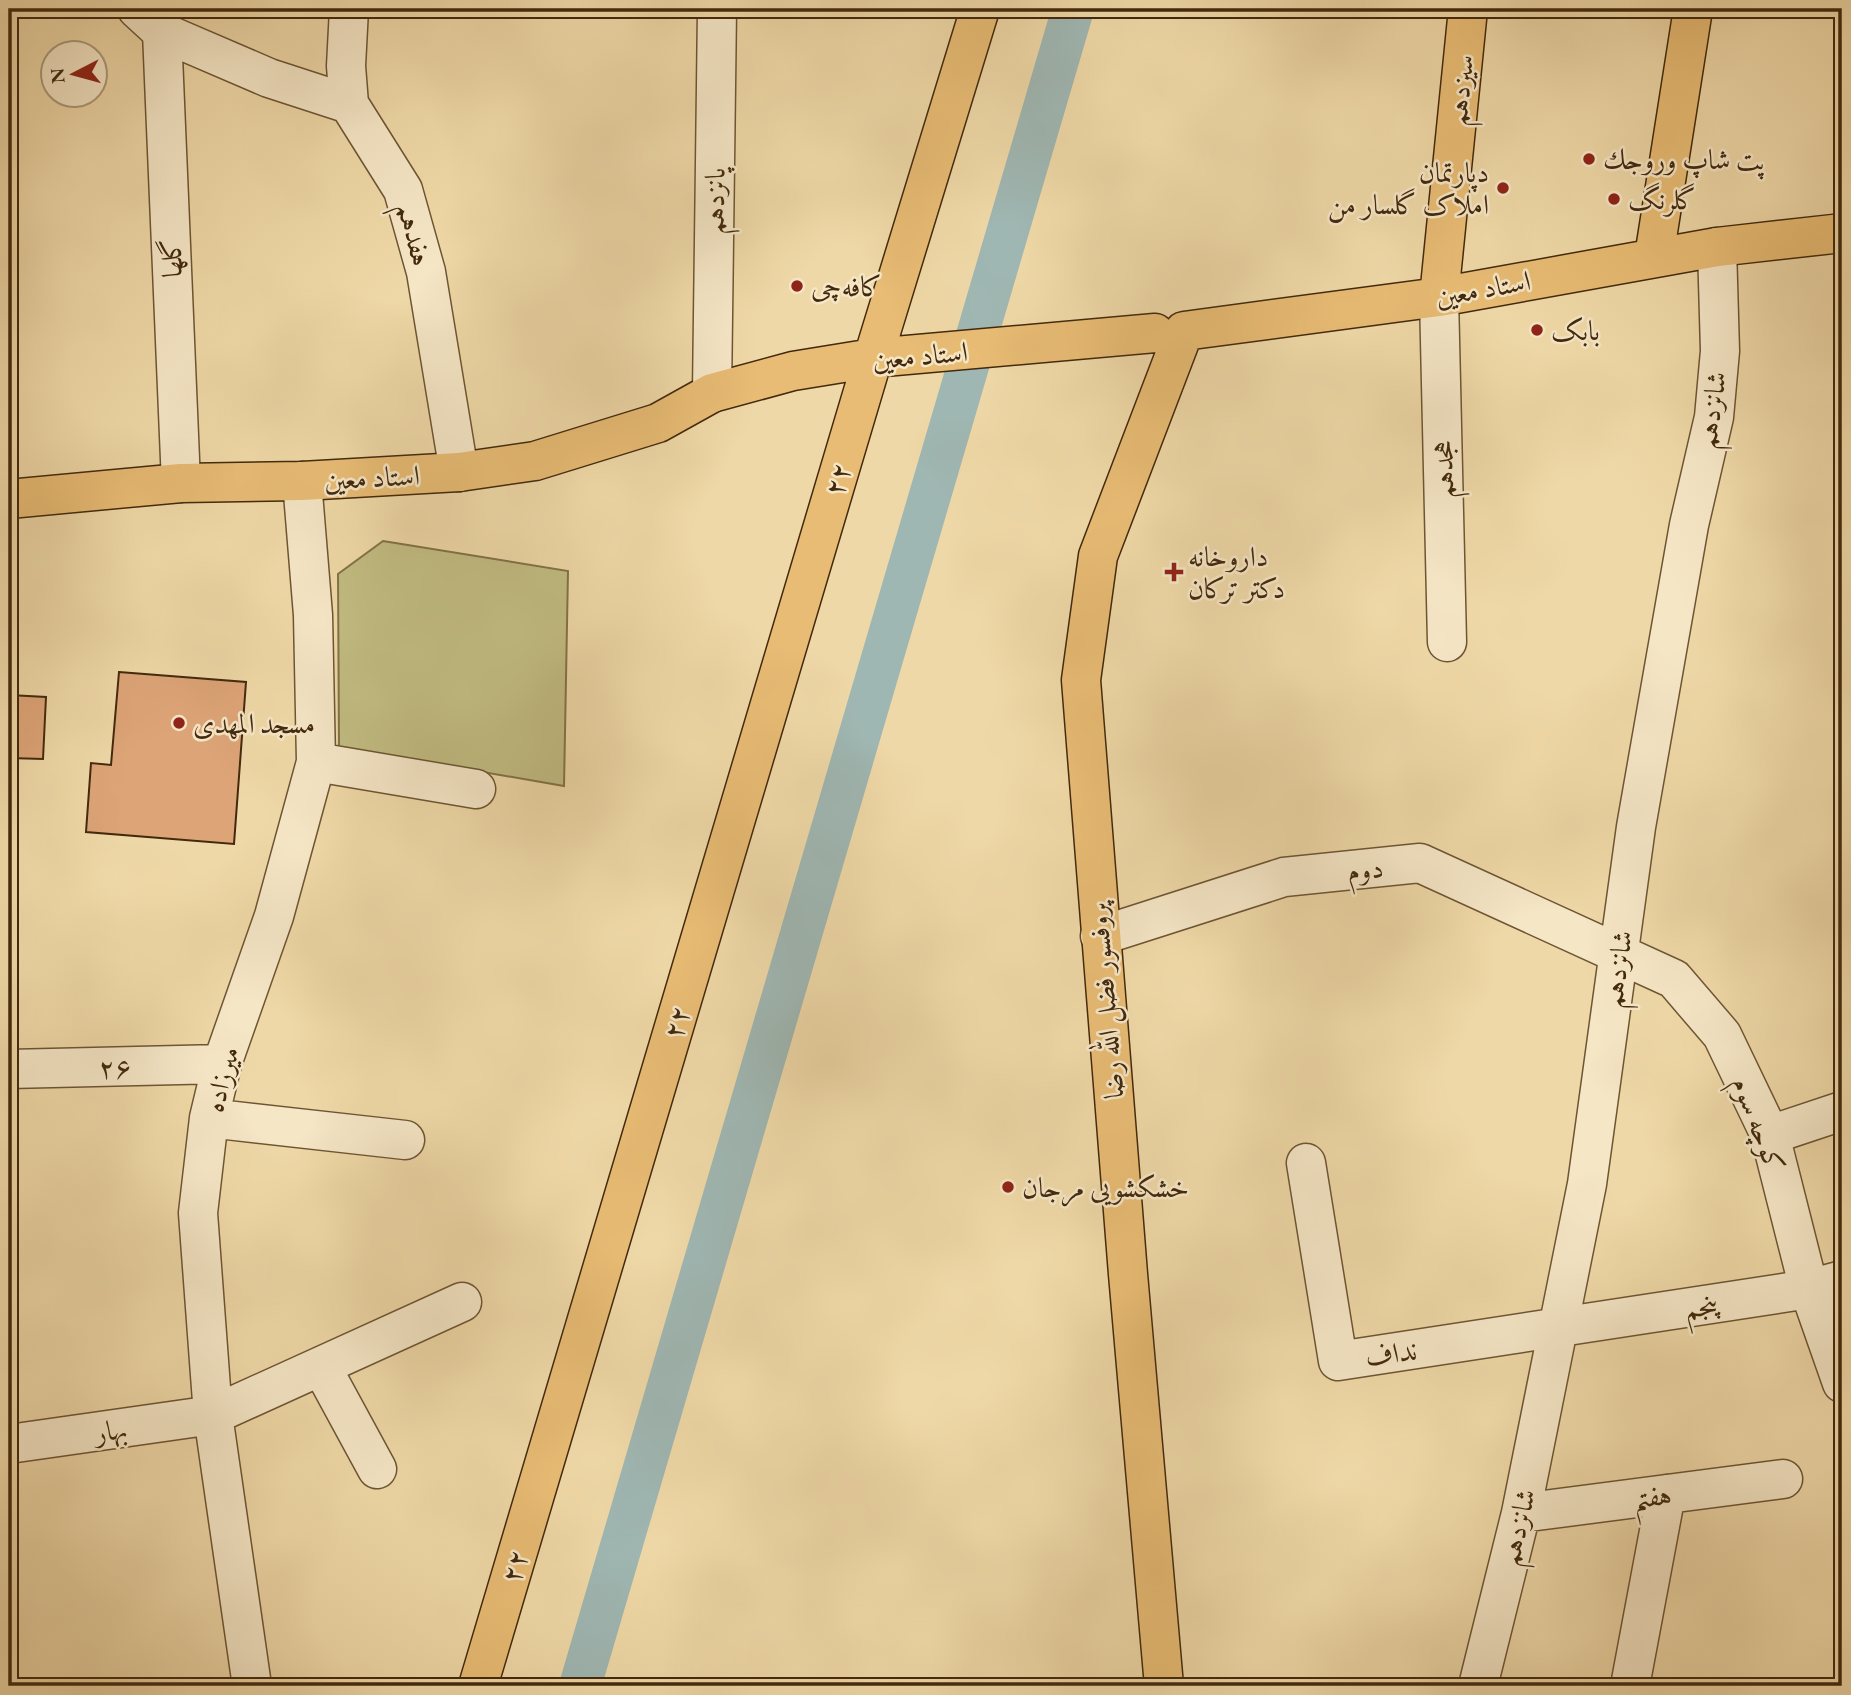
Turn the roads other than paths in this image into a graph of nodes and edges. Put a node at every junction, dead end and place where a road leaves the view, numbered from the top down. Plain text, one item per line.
1 (349, 9) edge
2 (717, 9) edge
3 (980, 9) edge
4 (1468, 9) edge
5 (1693, 9) edge
6 (149, 20) edge
7 (349, 104) junction
8 (1842, 233) edge
9 (1717, 247) junction
10 (1654, 257) junction
11 (1439, 297) junction
12 (1170, 332) junction
13 (873, 358) junction
14 (712, 393) junction
15 (458, 472) junction
16 (302, 481) junction
17 (181, 484) junction
18 (9, 499) edge
19 (1447, 642) dead end
20 (316, 762) junction
21 (476, 789) dead end
22 (1100, 936) junction
23 (1619, 952) junction
24 (222, 1065) junction
25 (9, 1069) edge
26 (1842, 1111) edge
27 (209, 1118) junction
28 (1770, 1135) junction
29 (405, 1140) dead end
30 (1306, 1163) dead end
31 (1826, 1285) edge
32 (462, 1302) dead end
33 (1560, 1328) junction
34 (321, 1366) junction
35 (1842, 1383) edge
36 (213, 1415) junction
37 (9, 1444) edge
38 (377, 1469) dead end
39 (1783, 1479) dead end
40 (1666, 1494) junction
41 (1521, 1513) junction
42 (252, 1686) edge
43 (478, 1686) edge
44 (1164, 1686) edge
45 (1478, 1686) edge
46 (1630, 1686) edge

1 - 7 street, هفدهم
2 - 14 street, پانزدهم
3 - 13 main road, ۲۲
4 - 11 main road, سیزدهم
5 - 10 main road
6 - 7 street
6 - 17 street, گلها
7 - 15 street, هفدهم
8 - 9 main road, استاد معین
9 - 10 main road, استاد معین
9 - 23 street, شانزدهم
10 - 11 main road, استاد معین
11 - 12 main road, استاد معین
11 - 19 street, هجدهم
12 - 13 main road, استاد معین
12 - 22 main road, پروفسور فضل الله رضا
13 - 14 main road, استاد معین
13 - 43 main road, ۲۲
14 - 15 main road, استاد معین
15 - 16 main road, استاد معین
16 - 17 main road, استاد معین
16 - 20 street, میرزاده
17 - 18 main road, استاد معین
20 - 21 street
20 - 24 street, میرزاده
22 - 23 street, دوم
22 - 44 main road, پروفسور فضل الله رضا
23 - 28 street, کوچه سوم
23 - 33 street, شانزدهم
24 - 25 street, ۲۶
24 - 27 street, میرزاده
26 - 28 street
27 - 29 street
27 - 36 street, میرزاده
28 - 31 street, کوچه سوم
30 - 33 street, نداف
31 - 33 street, پنجم
31 - 35 street, کوچه سوم
32 - 34 street, بهار
33 - 41 street, شانزدهم
34 - 36 street, بهار
34 - 38 street
36 - 37 street, بهار
36 - 42 street, میرزاده
39 - 40 street, هفتم
40 - 41 street, هفتم
40 - 46 street
41 - 45 street, شانزدهم

